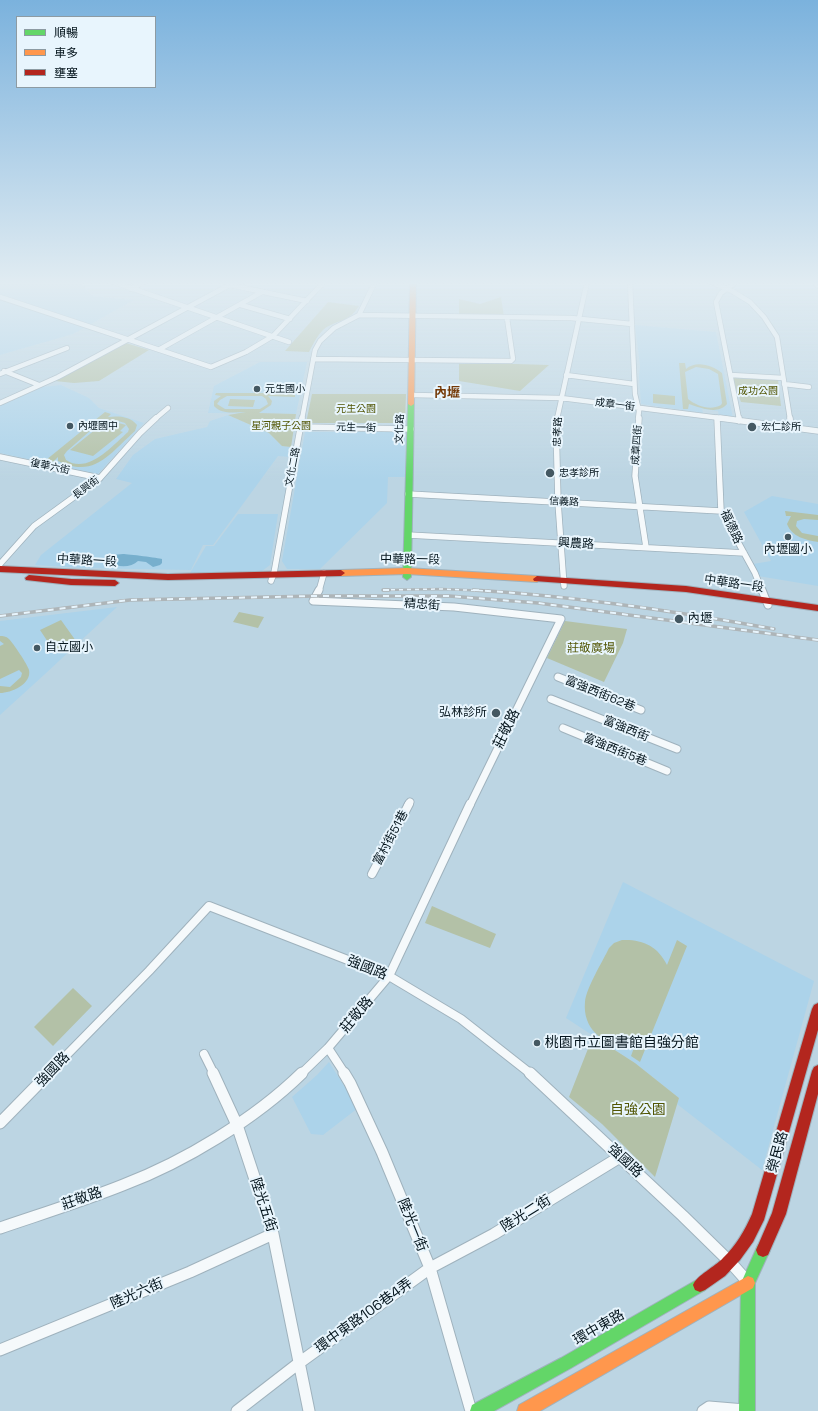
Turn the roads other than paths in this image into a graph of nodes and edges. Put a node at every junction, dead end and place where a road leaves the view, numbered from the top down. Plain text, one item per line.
1 (67, 348) dead end
2 (112, 348) edge
3 (156, 348) edge
4 (253, 348) edge
5 (317, 348) edge
6 (413, 348) edge
7 (511, 348) edge
8 (572, 348) edge
9 (633, 348) edge
10 (725, 348) edge
11 (779, 348) edge
12 (160, 349) joint
13 (313, 359) junction
14 (413, 361) junction
15 (0, 369) edge
16 (6, 371) junction
17 (0, 374) edge
18 (566, 375) junction
19 (731, 375) junction
20 (783, 378) junction
21 (634, 384) junction
22 (784, 384) junction
23 (39, 385) junction
24 (808, 386) dead end
25 (412, 395) junction
26 (561, 398) junction
27 (0, 402) edge
28 (168, 408) dead end
29 (638, 408) junction
30 (716, 418) junction
31 (739, 421) junction
32 (301, 427) junction
33 (791, 428) junction
34 (411, 429) junction
35 (818, 431) edge
36 (0, 458) edge
37 (100, 478) junction
38 (408, 494) junction
39 (558, 502) junction
40 (639, 506) junction
41 (721, 511) junction
42 (408, 535) junction
43 (561, 543) junction
44 (646, 547) junction
45 (744, 553) junction
46 (0, 564) edge
47 (0, 569) edge
48 (407, 574) junction
49 (0, 576) edge
50 (323, 576) junction
51 (272, 577) junction
52 (564, 583) junction
53 (766, 602) junction
54 (818, 608) edge
55 (818, 613) edge
56 (561, 619) joint
57 (558, 677) dead end
58 (551, 699) dead end
59 (641, 710) dead end
60 (563, 728) dead end
61 (677, 749) dead end
62 (667, 771) dead end
63 (410, 802) dead end
64 (372, 874) dead end
65 (389, 976) junction
66 (818, 1009) edge
67 (328, 1048) junction
68 (204, 1054) dead end
69 (818, 1071) edge
70 (0, 1123) edge
71 (237, 1125) junction
72 (620, 1157) junction
73 (0, 1228) edge
74 (273, 1234) junction
75 (731, 1263) junction
76 (430, 1268) junction
77 (748, 1283) junction
78 (0, 1350) edge
79 (299, 1363) junction
80 (747, 1410) edge
81 (237, 1411) edge
82 (309, 1411) edge
83 (471, 1411) edge
84 (478, 1411) edge
85 (525, 1411) edge
86 (703, 1411) edge

1 - 16 street
2 - 23 street
3 - 12 street
4 - 12 street
5 - 13 street, 文化二路
6 - 14 street, 文化路
7 - 14 street
8 - 18 street, 忠孝路
9 - 21 street, 成章四街
10 - 19 street
11 - 20 street
13 - 14 street
13 - 32 street, 文化二路
14 - 25 street, 文化路
15 - 16 street
16 - 17 street
16 - 23 street
18 - 21 street
18 - 26 street, 忠孝路
19 - 20 street
19 - 31 street
20 - 22 street
21 - 29 street, 成章四街
22 - 24 street
22 - 33 street
23 - 27 street
25 - 26 street, 成章一街
25 - 34 street, 文化路
26 - 29 street, 成章一街
26 - 39 street, 忠孝路
28 - 37 street, 長興街
29 - 30 street, 成章一街
29 - 40 street, 成章四街
30 - 31 street, 成章一街
30 - 41 street, 福德路
31 - 33 street, 成章一街
32 - 34 street, 元生一街
32 - 51 street, 文化二路
33 - 35 street, 成章一街
34 - 38 street, 文化路
36 - 37 street, 復華六街
37 - 46 street, 長興街
38 - 39 street, 信義路
38 - 42 street, 文化路
39 - 40 street, 信義路
39 - 43 street, 忠孝路
40 - 41 street, 信義路
40 - 44 street, 成章四街
41 - 45 street, 福德路
42 - 43 street, 興農路
42 - 48 street, 文化路
43 - 44 street, 興農路
43 - 52 street, 忠孝路
44 - 45 street, 興農路
45 - 53 street, 福德路
47 - 51 street, 中華路一段
48 - 50 street, 中華路一段
48 - 52 street, 中華路一段
49 - 51 street, 中華路一段
50 - 51 street, 中華路一段
50 - 56 street, 精忠街
52 - 53 street, 中華路一段
53 - 54 street, 中華路一段
53 - 55 street, 中華路一段
56 - 65 street, 莊敬路
57 - 59 street, 富強西街62巷
58 - 61 street, 富強西街
60 - 62 street, 富強西街5巷
63 - 64 street, 富村街51巷
65 - 67 street, 莊敬路
65 - 70 street, 強國路
65 - 72 street, 強國路
66 - 75 street, 榮民路
67 - 71 street, 莊敬路
67 - 76 street, 陸光一街
68 - 71 street, 陸光五街
69 - 77 street, 榮民路
71 - 73 street, 莊敬路
71 - 74 street, 陸光五街
72 - 75 street, 強國路
72 - 76 street, 陸光二街
74 - 78 street, 陸光六街
74 - 79 street, 陸光五街
75 - 77 street
75 - 84 street, 環中東路
76 - 79 street, 環中東路106巷4弄
76 - 83 street, 陸光一街
77 - 80 street, 榮民路
77 - 85 street
79 - 81 street, 環中東路106巷4弄
79 - 82 street, 陸光五街
80 - 86 street

